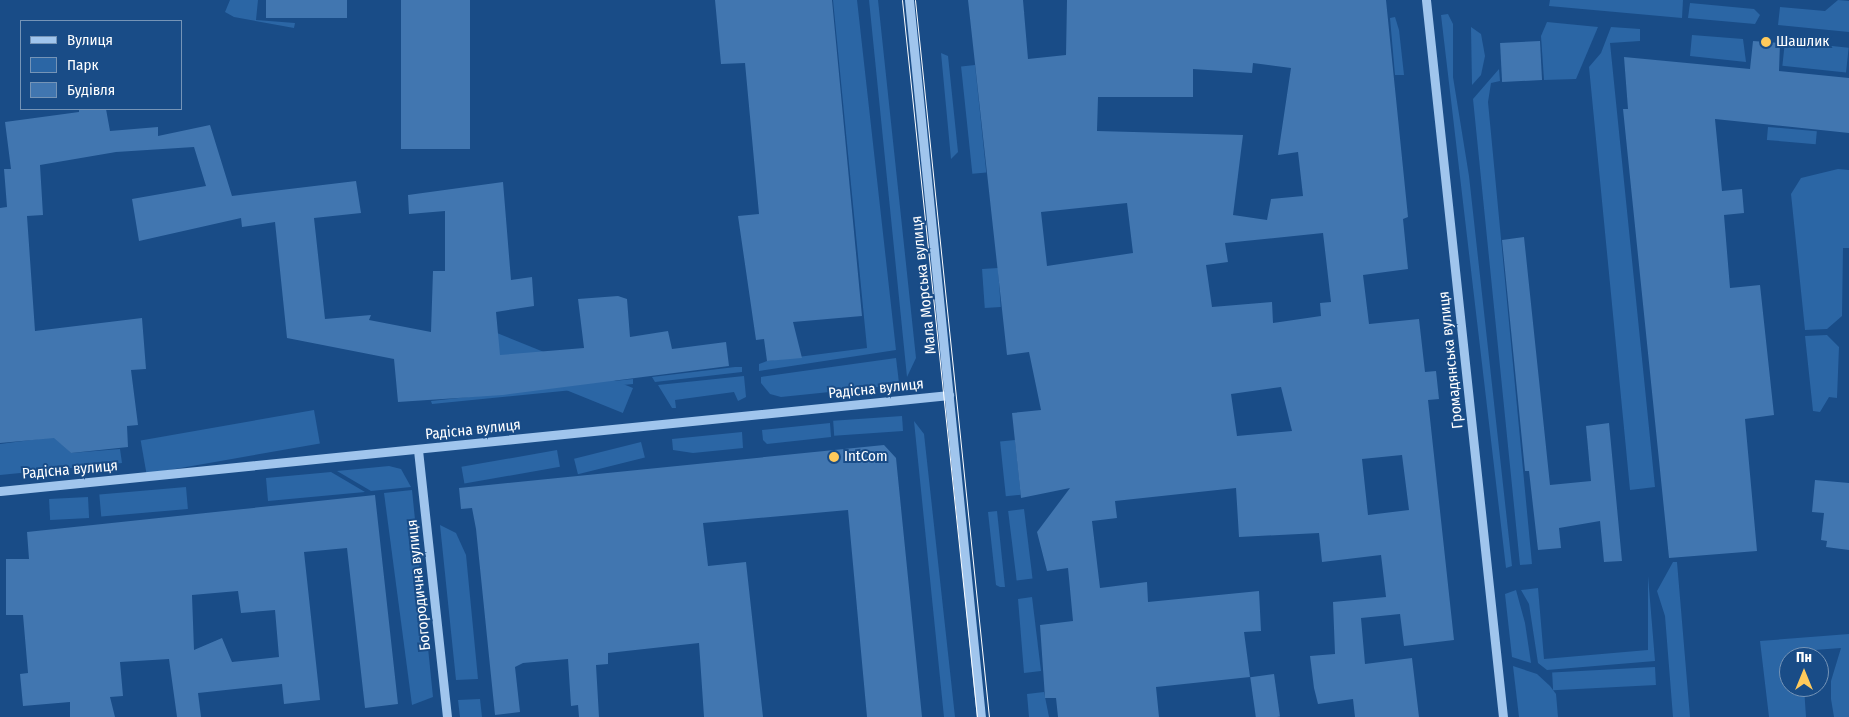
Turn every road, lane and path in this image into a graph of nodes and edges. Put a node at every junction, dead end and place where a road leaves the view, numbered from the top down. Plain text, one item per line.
1 (909, 0) edge
2 (1426, 0) edge
3 (949, 395) junction
4 (418, 450) junction
5 (0, 491) edge
6 (447, 717) edge
7 (981, 717) edge
8 (1503, 717) edge

1 - 3 street, Мала Морська вулиця
2 - 8 street, Громадянська вулиця
3 - 4 street, Радісна вулиця
3 - 7 street, Мала Морська вулиця
4 - 5 street, Радісна вулиця
4 - 6 street, Богородична вулиця

